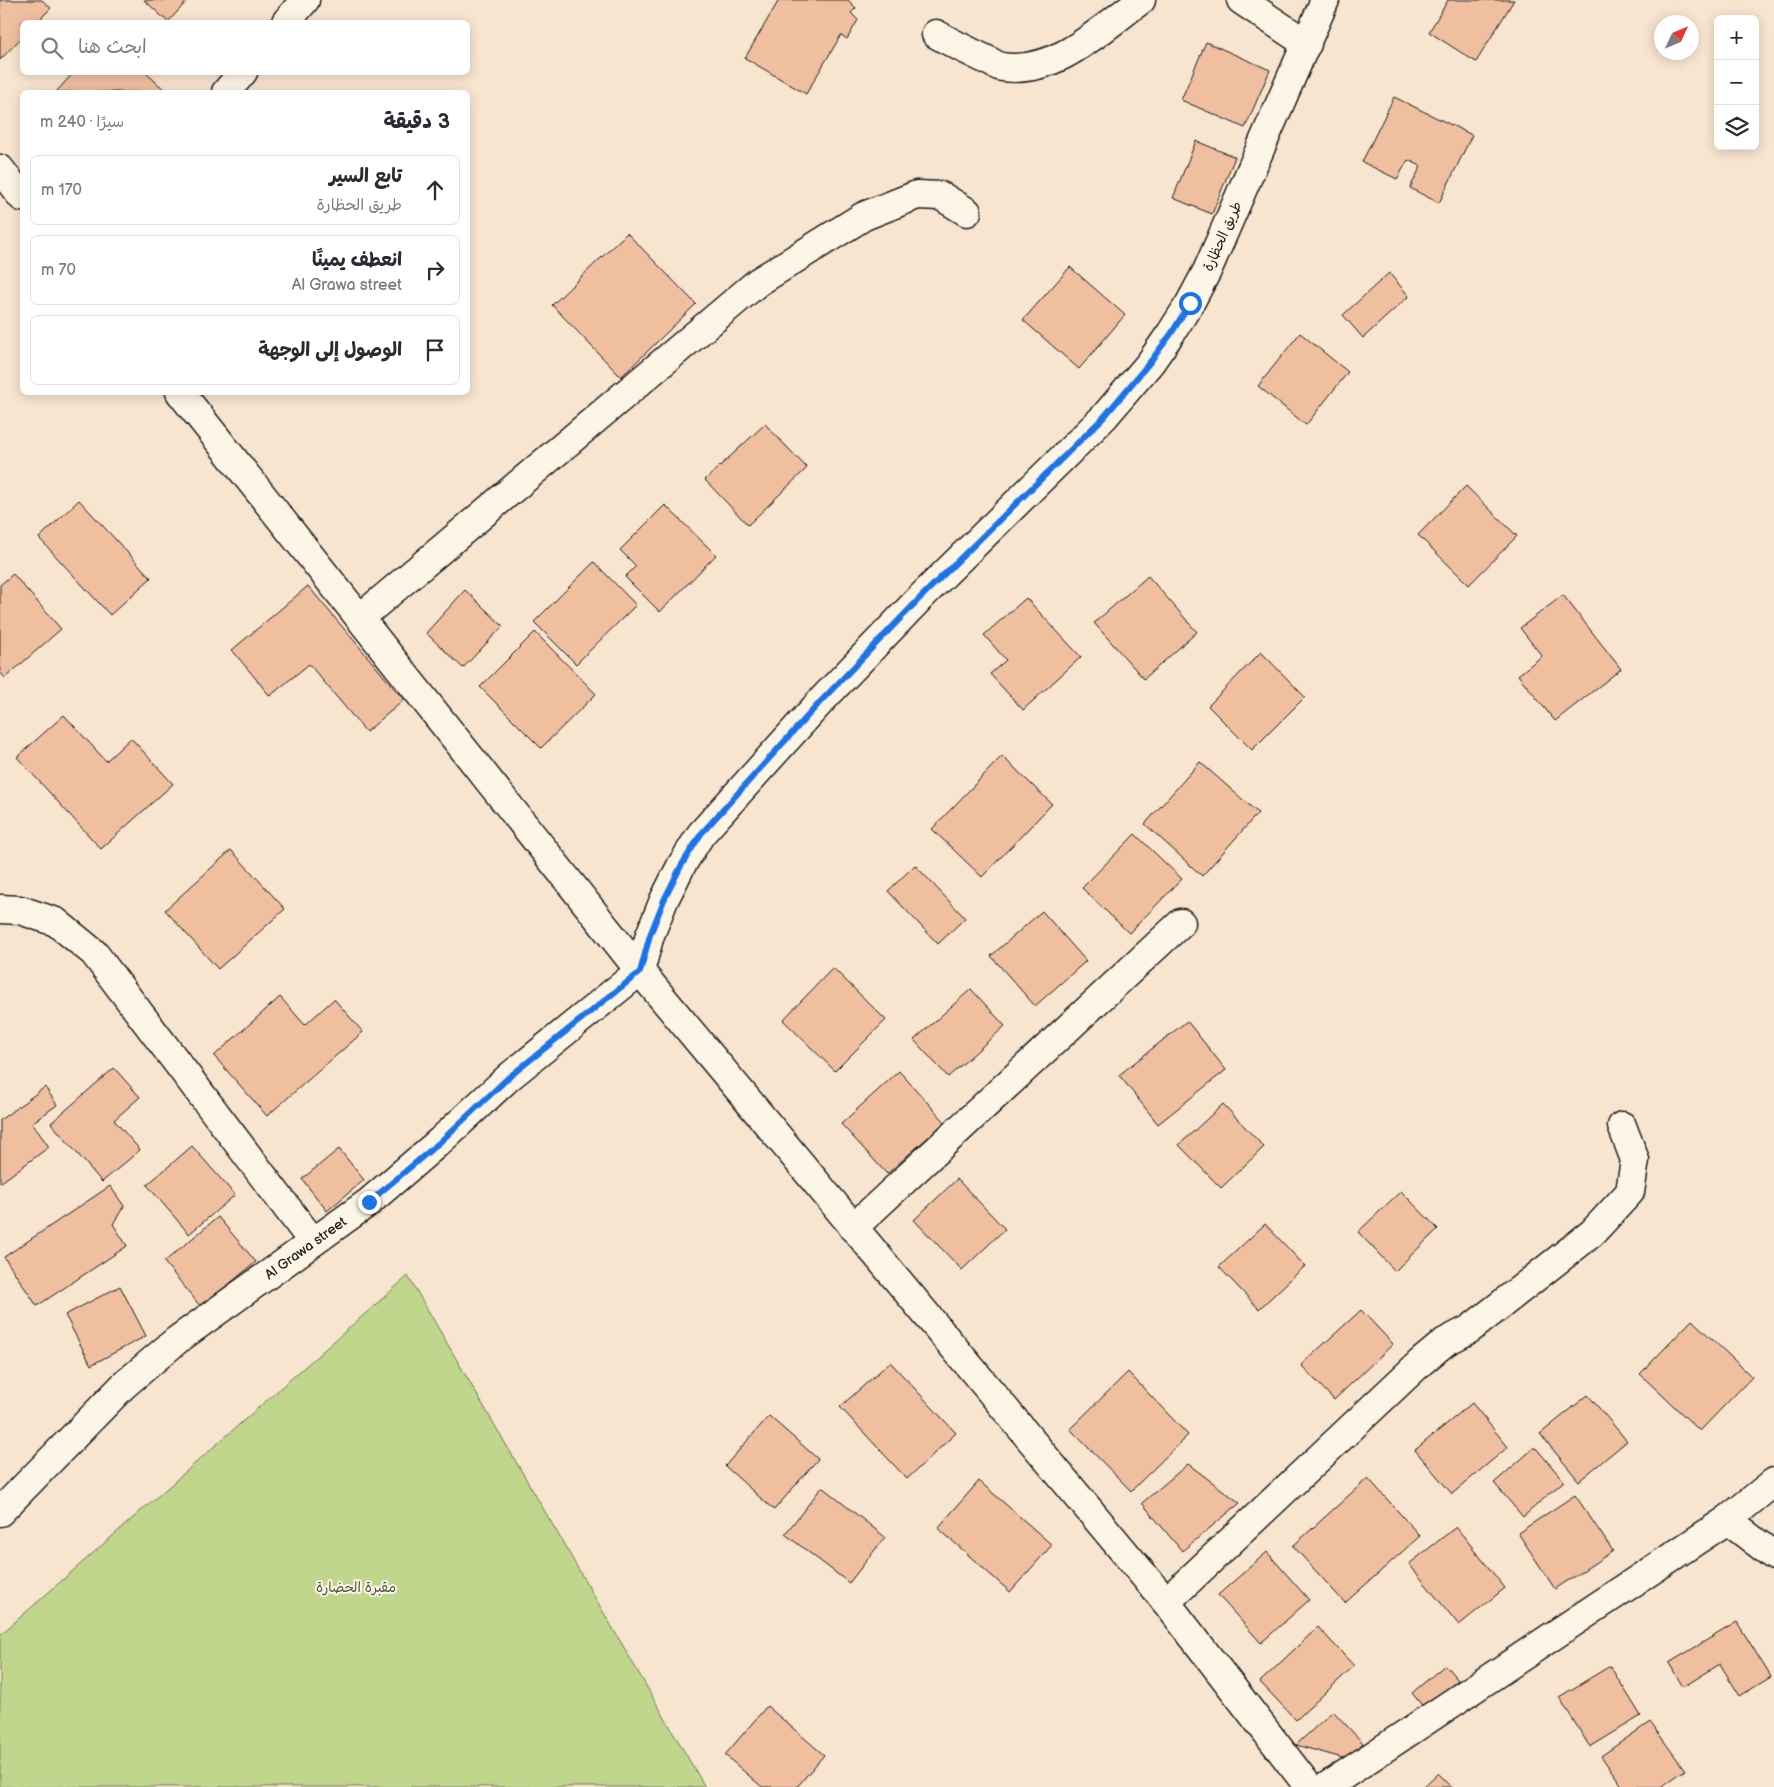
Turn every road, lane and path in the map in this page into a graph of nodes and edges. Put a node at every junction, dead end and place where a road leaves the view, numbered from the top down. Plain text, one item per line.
1 (305, 0) edge
2 (1141, 0) edge
3 (1241, 0) edge
4 (1325, 0) edge
5 (288, 20) edge
6 (936, 34) dead end
7 (1307, 44) junction
8 (240, 75) edge
9 (228, 90) edge
10 (0, 169) edge
11 (20, 194) edge
12 (968, 212) dead end
13 (182, 395) edge
14 (360, 618) junction
15 (0, 909) edge
16 (1181, 923) dead end
17 (640, 972) junction
18 (1622, 1126) dead end
19 (853, 1228) junction
20 (313, 1242) junction
21 (1774, 1482) edge
22 (0, 1512) edge
23 (1727, 1520) junction
24 (1774, 1556) edge
25 (1166, 1602) junction
26 (1309, 1787) edge
27 (1326, 1787) edge

1 - 5 street
2 - 6 street
3 - 7 street
4 - 7 street, طريق الحظارة
7 - 17 street, طريق الحظارة
8 - 9 street
10 - 11 street
12 - 14 street
13 - 14 street
14 - 17 street
15 - 20 street
16 - 19 street
17 - 19 street
17 - 20 street, Al Grawa street
18 - 25 street
19 - 25 street
20 - 22 street, Al Grawa street
21 - 23 street
23 - 24 street
23 - 27 street
25 - 26 street

